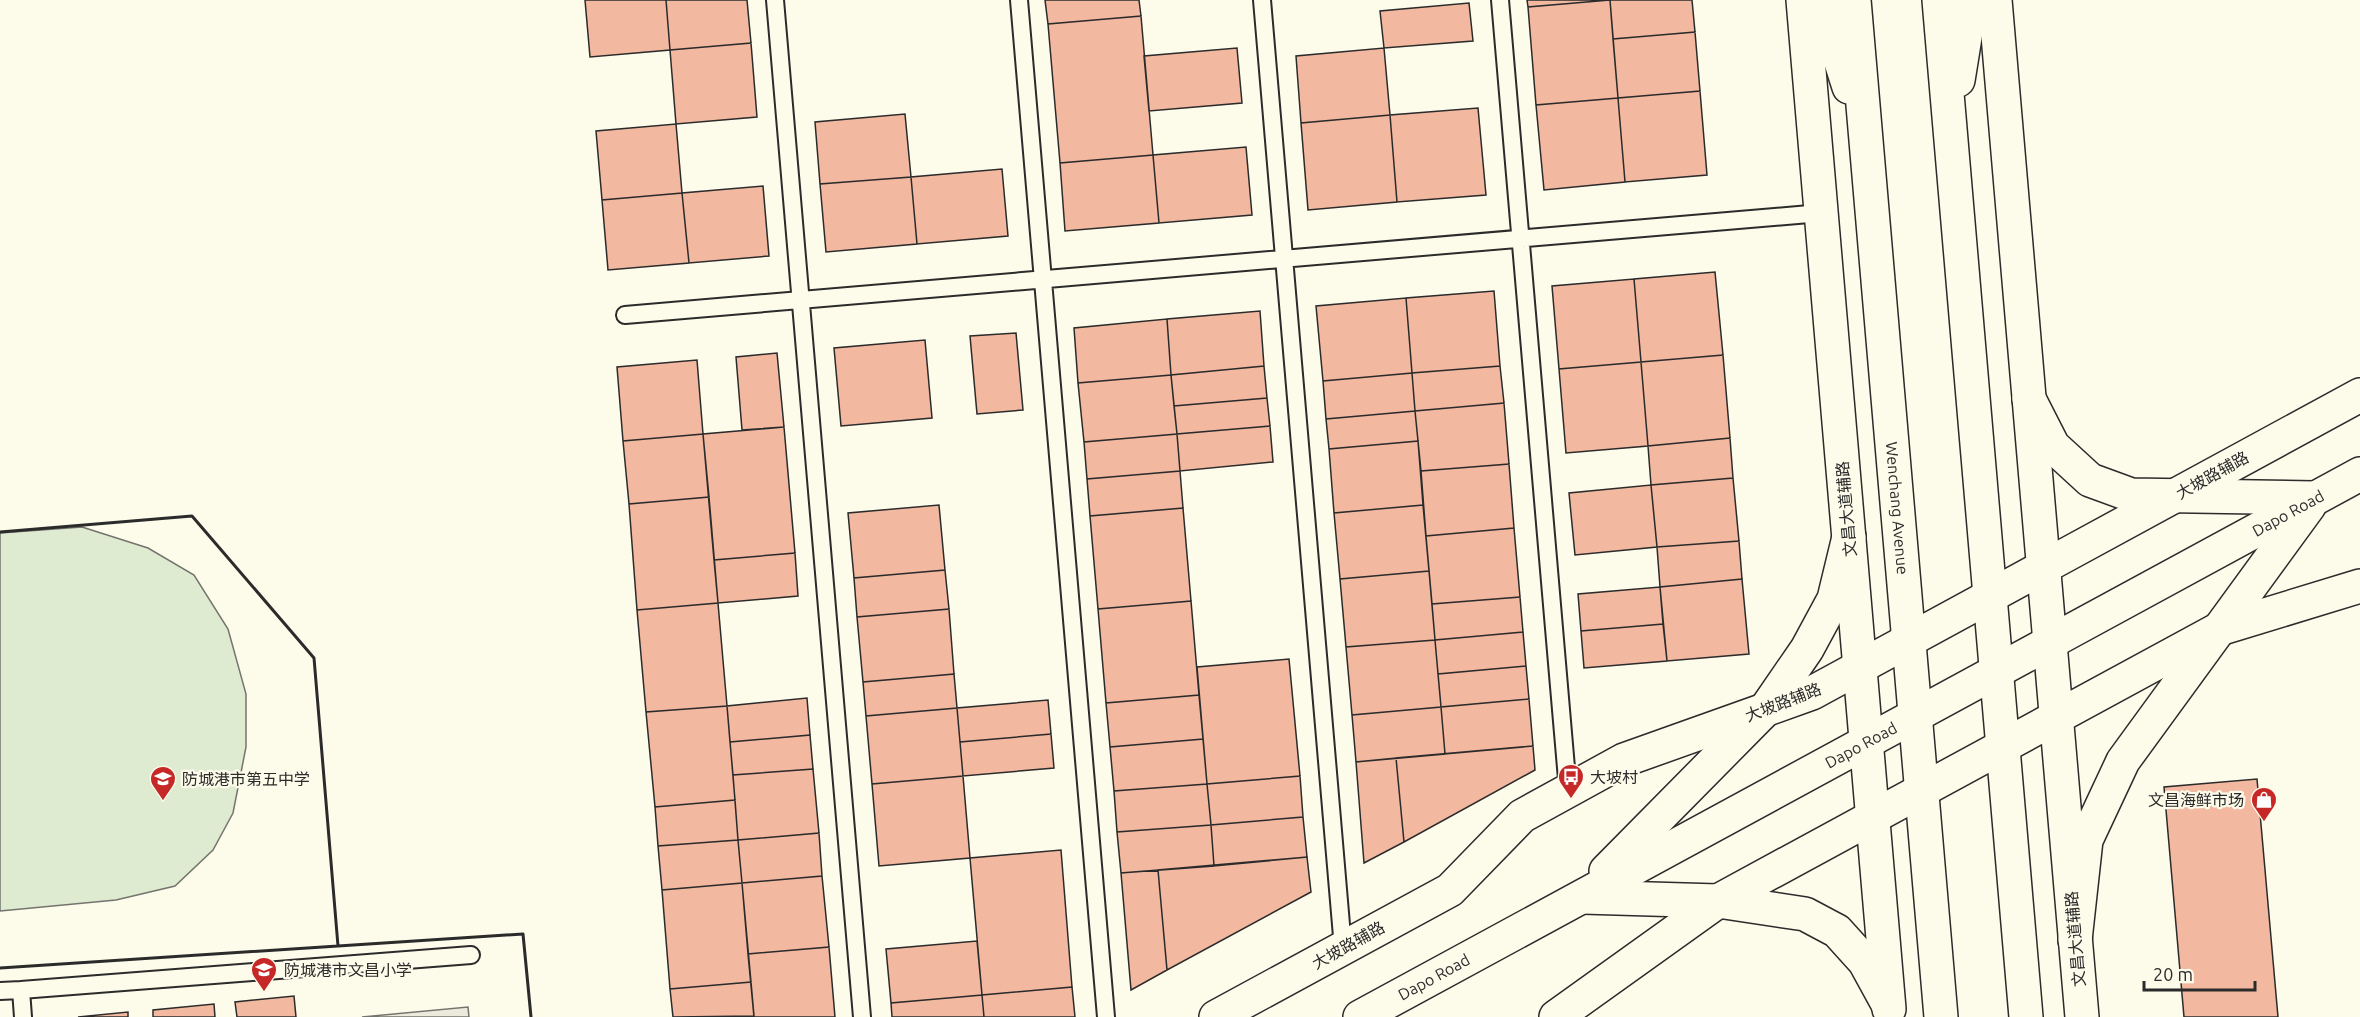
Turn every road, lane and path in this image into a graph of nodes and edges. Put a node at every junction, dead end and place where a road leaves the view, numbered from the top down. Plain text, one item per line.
1 (775, 0) edge
2 (1019, 0) edge
3 (1262, 0) edge
4 (1500, 0) edge
5 (1803, 0) edge
6 (1821, 0) edge
7 (1854, 0) edge
8 (1940, 0) edge
9 (1971, 0) edge
10 (1995, 0) edge
11 (1950, 129) junction
12 (1866, 141) junction
13 (1821, 213) junction
14 (1520, 239) junction
15 (1284, 259) junction
16 (1042, 279) junction
17 (801, 300) junction
18 (625, 315) dead end
19 (2360, 395) edge
20 (2029, 399) junction
21 (2360, 474) edge
22 (2175, 496) junction
23 (2316, 498) junction
24 (1849, 537) junction
25 (2043, 567) junction
26 (2360, 586) edge
27 (1990, 596) junction
28 (2219, 629) junction
29 (1909, 640) junction
30 (2050, 642) junction
31 (1860, 667) junction
32 (1997, 671) junction
33 (1765, 710) junction
34 (1915, 715) junction
35 (2056, 717) junction
36 (1866, 742) junction
37 (2003, 746) junction
38 (1922, 790) junction
39 (1568, 791) junction
40 (1872, 817) junction
41 (1581, 897) junction
42 (1718, 901) junction
43 (1933, 920) junction
44 (2075, 940) junction
45 (1343, 948) junction
46 (471, 955) dead end
47 (21, 990) junction
48 (0, 992) edge
49 (1889, 1010) edge
50 (23, 1017) edge
51 (862, 1017) edge
52 (1106, 1017) edge
53 (1216, 1017) edge
54 (1360, 1017) edge
55 (1556, 1017) edge
56 (1917, 1017) edge
57 (1941, 1017) edge
58 (2026, 1017) edge
59 (2082, 1017) edge

1 - 17 lane
2 - 16 lane
3 - 15 lane
4 - 14 lane
5 - 13 main road, 文昌大道辅路
6 - 12 main road
7 - 12 main road, Wenchang Avenue
8 - 11 main road
9 - 11 main road
10 - 20 main road, 文昌大道辅路
11 - 27 main road
12 - 29 main road, Wenchang Avenue
13 - 14 lane
13 - 24 main road, 文昌大道辅路
14 - 15 lane
14 - 39 lane
15 - 16 lane
15 - 45 lane
16 - 17 lane
16 - 52 lane
17 - 18 lane
17 - 51 lane
19 - 22 main road, 大坡路辅路
20 - 22 main road
20 - 25 main road, 文昌大道辅路
21 - 23 main road, Dapo Road
22 - 23 main road
22 - 25 main road, 大坡路辅路
23 - 28 main road
23 - 30 main road, Dapo Road
24 - 31 main road, 文昌大道辅路
24 - 33 main road
25 - 27 main road, 大坡路辅路
25 - 30 main road, 文昌大道辅路
26 - 28 main road
27 - 29 main road, 大坡路辅路
27 - 32 main road
28 - 35 main road
28 - 44 main road
29 - 31 main road, 大坡路辅路
29 - 34 main road, Wenchang Avenue
30 - 32 main road, Dapo Road
30 - 35 main road, 文昌大道辅路
31 - 33 main road, 大坡路辅路
31 - 36 main road, 文昌大道辅路
32 - 34 main road, Dapo Road
32 - 37 main road
33 - 39 main road, 大坡路辅路
33 - 41 main road
34 - 36 main road, Dapo Road
34 - 38 main road, Wenchang Avenue
35 - 37 main road
35 - 44 main road, 文昌大道辅路
36 - 40 main road, 文昌大道辅路
36 - 41 main road, Dapo Road
37 - 38 main road
37 - 58 main road
38 - 40 main road
38 - 43 main road, Wenchang Avenue
39 - 45 main road, 大坡路辅路
40 - 42 main road
40 - 49 main road, 文昌大道辅路
41 - 42 main road
41 - 54 main road, Dapo Road
42 - 49 main road
42 - 55 main road
43 - 56 main road
43 - 57 main road, Wenchang Avenue
44 - 59 main road, 文昌大道辅路
45 - 53 main road, 大坡路辅路
46 - 47 lane
47 - 48 lane
47 - 50 lane

